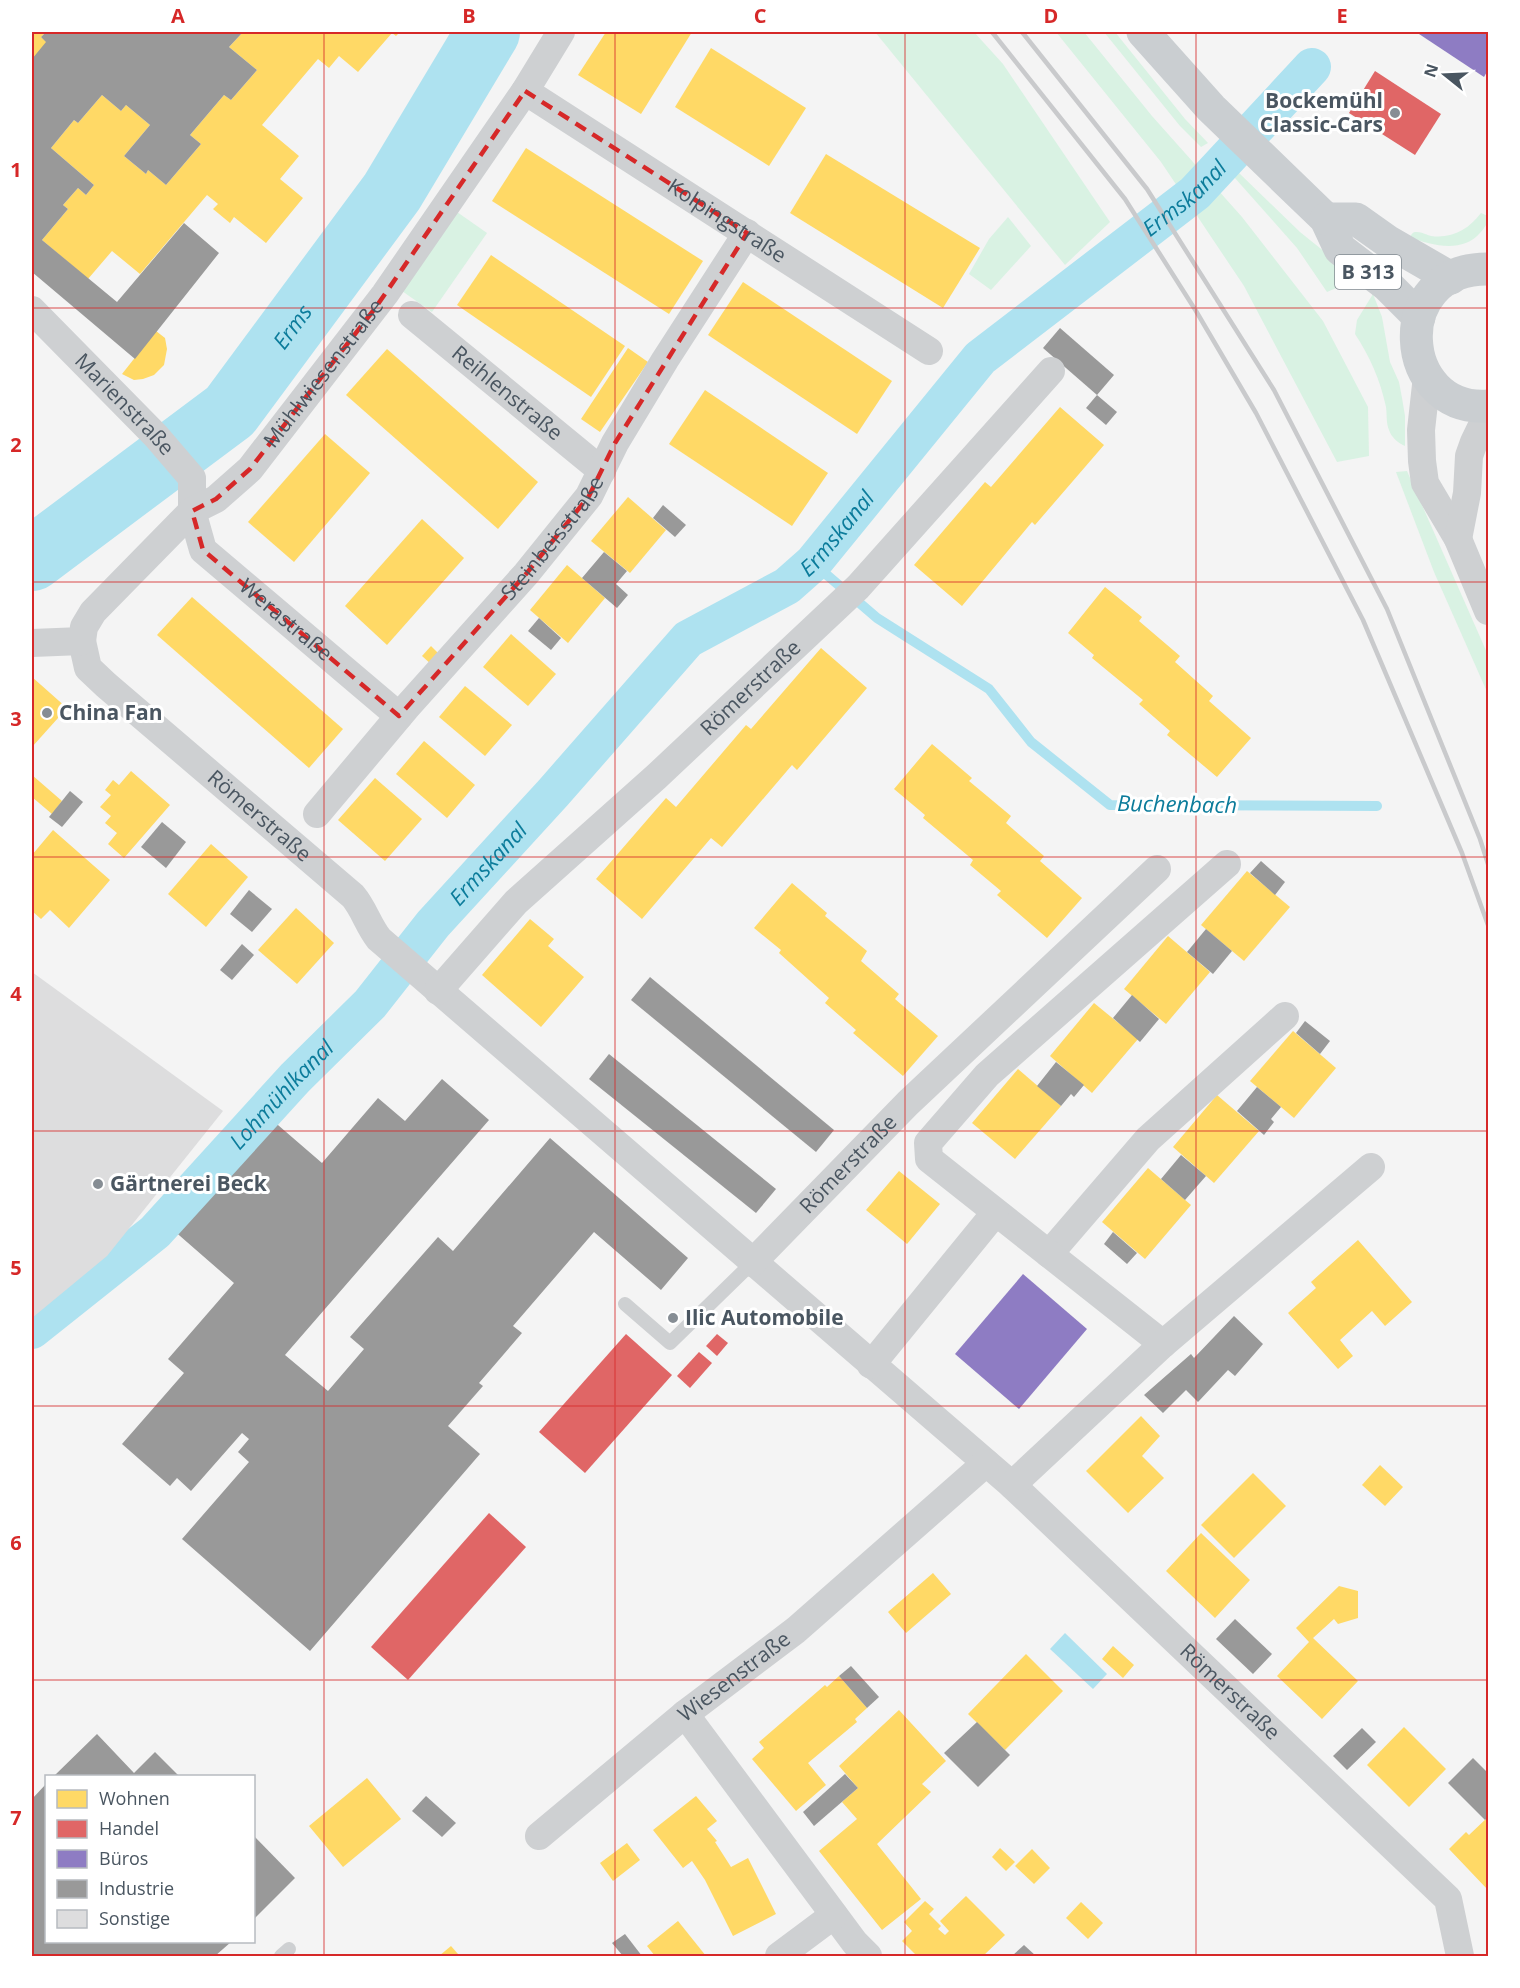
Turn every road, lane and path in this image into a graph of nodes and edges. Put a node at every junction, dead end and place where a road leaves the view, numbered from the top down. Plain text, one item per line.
1 (561, 32) edge
2 (1143, 32) edge
3 (525, 91) junction
4 (1326, 219) junction
5 (747, 233) junction
6 (1488, 269) edge
7 (1451, 278) junction
8 (412, 315) dead end
9 (34, 317) edge
10 (1419, 317) junction
11 (929, 351) dead end
12 (1051, 371) dead end
13 (1427, 376) junction
14 (1488, 406) edge
15 (1488, 413) edge
16 (602, 471) junction
17 (192, 511) junction
18 (1458, 539) junction
19 (1488, 611) edge
20 (82, 641) junction
21 (32, 643) edge
22 (399, 716) junction
23 (317, 814) dead end
24 (1227, 864) dead end
25 (1156, 869) dead end
26 (432, 985) junction
27 (1284, 1016) dead end
28 (1371, 1167) dead end
29 (995, 1212) junction
30 (1049, 1254) junction
31 (752, 1263) junction
32 (625, 1304) dead end
33 (1163, 1344) junction
34 (871, 1365) junction
35 (986, 1463) junction
36 (1012, 1485) junction
37 (685, 1714) junction
38 (539, 1836) dead end
39 (834, 1915) junction
40 (779, 1956) edge
41 (868, 1956) edge
42 (1460, 1956) edge

1 - 3 street, Mühlwiesenstraße
2 - 4 main road, B 313
3 - 5 street, Kolpingstraße
3 - 17 street, Mühlwiesenstraße
4 - 7 main road, B 313
4 - 10 main road, B 313
5 - 11 street, Kolpingstraße
5 - 16 street, Steinbeisstraße
6 - 7 main road
7 - 10 main road
8 - 16 street, Reihlenstraße
9 - 17 street, Marienstraße
10 - 13 main road
12 - 26 street, Römerstraße
13 - 14 main road
13 - 18 street
15 - 18 street
16 - 22 street, Steinbeisstraße
17 - 20 street, Mühlwiesenstraße
17 - 22 street, Werastraße
18 - 19 street
20 - 21 street
20 - 26 street, Römerstraße
22 - 23 street, Steinbeisstraße
24 - 29 street, Römerstraße
25 - 31 street, Römerstraße
26 - 31 street, Römerstraße
27 - 30 street
28 - 33 street
29 - 30 street, Römerstraße
29 - 34 street
30 - 33 street, Römerstraße
31 - 32 lane
31 - 34 street, Römerstraße
33 - 36 street
34 - 35 street, Römerstraße
35 - 36 street, Römerstraße
35 - 37 street, Wiesenstraße
36 - 42 street, Römerstraße
37 - 38 street
37 - 39 street, Wiesenstraße
39 - 40 street
39 - 41 street, Wiesenstraße

